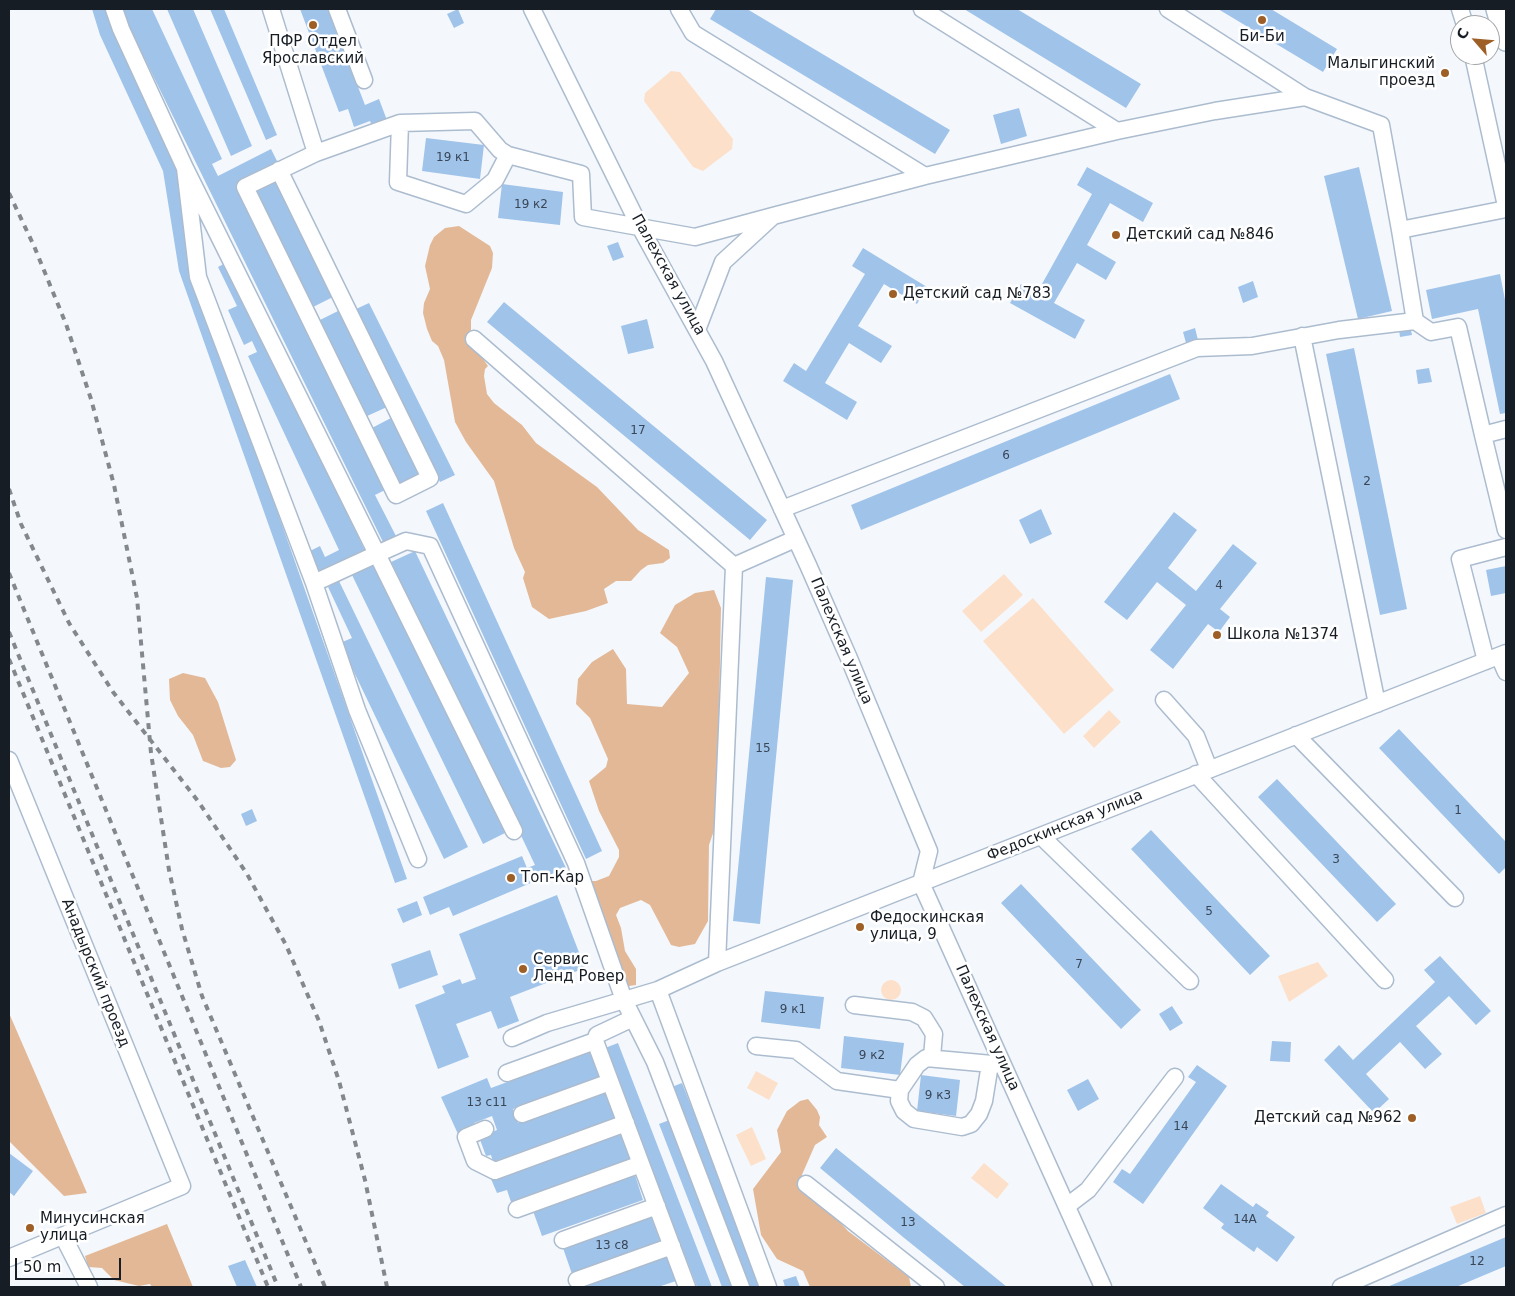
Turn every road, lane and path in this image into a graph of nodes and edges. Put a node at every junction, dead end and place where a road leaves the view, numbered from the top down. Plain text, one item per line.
1 (114, 9) edge
2 (271, 9) edge
3 (337, 9) edge
4 (532, 9) edge
5 (679, 9) edge
6 (922, 9) edge
7 (1168, 9) edge
8 (1497, 9) edge
9 (1506, 40) edge
10 (1475, 65) edge
11 (364, 80) dead end
12 (1305, 97) junction
13 (400, 123) junction
14 (1117, 131) junction
15 (316, 153) junction
16 (508, 155) junction
17 (185, 168) junction
18 (279, 170) junction
19 (925, 176) junction
20 (1506, 208) edge
21 (773, 216) junction
22 (640, 227) junction
23 (1400, 230) junction
24 (1415, 321) junction
25 (697, 330) junction
26 (1302, 336) junction
27 (474, 340) dead end
28 (1506, 429) edge
29 (1483, 435) junction
30 (782, 509) junction
31 (1506, 530) edge
32 (795, 539) junction
33 (1506, 547) edge
34 (377, 554) junction
35 (734, 566) junction
36 (314, 583) junction
37 (1497, 657) edge
38 (1506, 672) edge
39 (1164, 700) dead end
40 (1377, 704) junction
41 (1296, 735) junction
42 (9, 760) edge
43 (1202, 772) junction
44 (514, 832) dead end
45 (1041, 836) junction
46 (418, 859) dead end
47 (921, 883) junction
48 (1455, 898) dead end
49 (717, 964) junction
50 (1385, 980) dead end
51 (1190, 981) dead end
52 (658, 990) junction
53 (624, 1000) junction
54 (854, 1005) dead end
55 (633, 1018) junction
56 (512, 1038) dead end
57 (595, 1041) junction
58 (756, 1046) dead end
59 (932, 1057) junction
60 (996, 1064) junction
61 (507, 1072) dead end
62 (1175, 1076) dead end
63 (610, 1082) junction
64 (900, 1090) junction
65 (522, 1114) dead end
66 (626, 1123) junction
67 (485, 1129) dead end
68 (641, 1164) junction
69 (806, 1184) dead end
70 (657, 1206) junction
71 (1067, 1206) junction
72 (517, 1209) dead end
73 (1506, 1215) edge
74 (63, 1236) junction
75 (563, 1240) dead end
76 (672, 1246) junction
77 (9, 1258) edge
78 (577, 1280) dead end
79 (684, 1286) edge
80 (89, 1287) edge
81 (741, 1287) edge
82 (768, 1287) edge
83 (936, 1287) edge
84 (1103, 1287) edge
85 (1341, 1287) edge

1 - 17 street
2 - 15 street
3 - 11 street
4 - 22 street, Палехская улица
5 - 19 street
6 - 14 street
7 - 12 street
8 - 9 main road
10 - 20 street
12 - 14 street
12 - 23 street
13 - 15 street
13 - 16 street
13 - 16 street
14 - 19 street
15 - 18 street
16 - 22 street
17 - 34 street
17 - 36 street
18 - 18 street
19 - 21 street
20 - 23 street
21 - 22 street
21 - 25 street
22 - 25 street, Палехская улица
23 - 24 street
24 - 26 street
24 - 29 street
25 - 30 street, Палехская улица
26 - 30 street
26 - 40 street
27 - 35 street
28 - 29 street
29 - 31 street
30 - 32 street, Палехская улица
32 - 35 street
32 - 47 street, Палехская улица
33 - 37 street
34 - 36 street
34 - 44 street
34 - 53 street
35 - 49 street
36 - 46 street
37 - 38 street
37 - 40 street, Федоскинская улица
39 - 43 street
40 - 41 street, Федоскинская улица
41 - 43 street, Федоскинская улица
41 - 48 street
42 - 74 street, Анадырский проезд
43 - 45 street, Федоскинская улица
43 - 50 street
45 - 47 street, Федоскинская улица
45 - 51 street
47 - 49 street, Федоскинская улица
47 - 60 street, Палехская улица
49 - 52 street, Федоскинская улица
52 - 53 street, Федоскинская улица
52 - 82 street
53 - 55 street
53 - 56 street, Федоскинская улица
54 - 59 street
55 - 57 street
55 - 81 street
57 - 61 street
57 - 63 street
58 - 64 street
59 - 60 street
59 - 64 street
60 - 64 street
60 - 71 street, Палехская улица
62 - 71 street
63 - 65 street
63 - 66 street
66 - 67 street
66 - 68 street
68 - 70 street
68 - 72 street
69 - 83 street
70 - 75 street
70 - 76 street
71 - 84 street, Палехская улица
73 - 85 street
74 - 77 street
74 - 80 street
76 - 78 street
76 - 79 street

